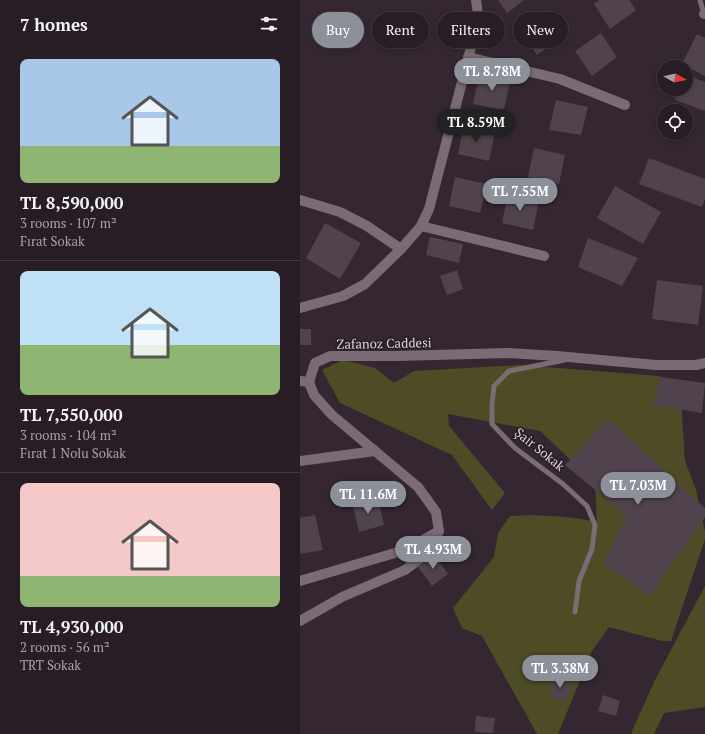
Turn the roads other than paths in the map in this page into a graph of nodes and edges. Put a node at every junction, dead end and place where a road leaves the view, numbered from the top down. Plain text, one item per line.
1 (476, 0) edge
2 (700, 0) edge
3 (704, 14) edge
4 (468, 57) junction
5 (625, 104) dead end
6 (300, 200) edge
7 (421, 226) junction
8 (401, 249) junction
9 (544, 256) dead end
10 (300, 308) edge
11 (578, 358) junction
12 (705, 363) edge
13 (304, 382) edge
14 (375, 451) junction
15 (300, 461) edge
16 (439, 531) junction
17 (300, 581) edge
18 (575, 612) dead end
19 (300, 621) edge

1 - 4 street
2 - 3 lane
4 - 5 street
4 - 7 street
6 - 8 street
7 - 8 street
7 - 9 street
8 - 10 street
11 - 12 street, Zafanoz Caddesi
11 - 13 street, Zafanoz Caddesi
11 - 18 lane, Şair Sokak
13 - 14 street, Zafanoz Caddesi
14 - 15 street
14 - 16 street, Zafanoz Caddesi
16 - 17 street
16 - 19 street

